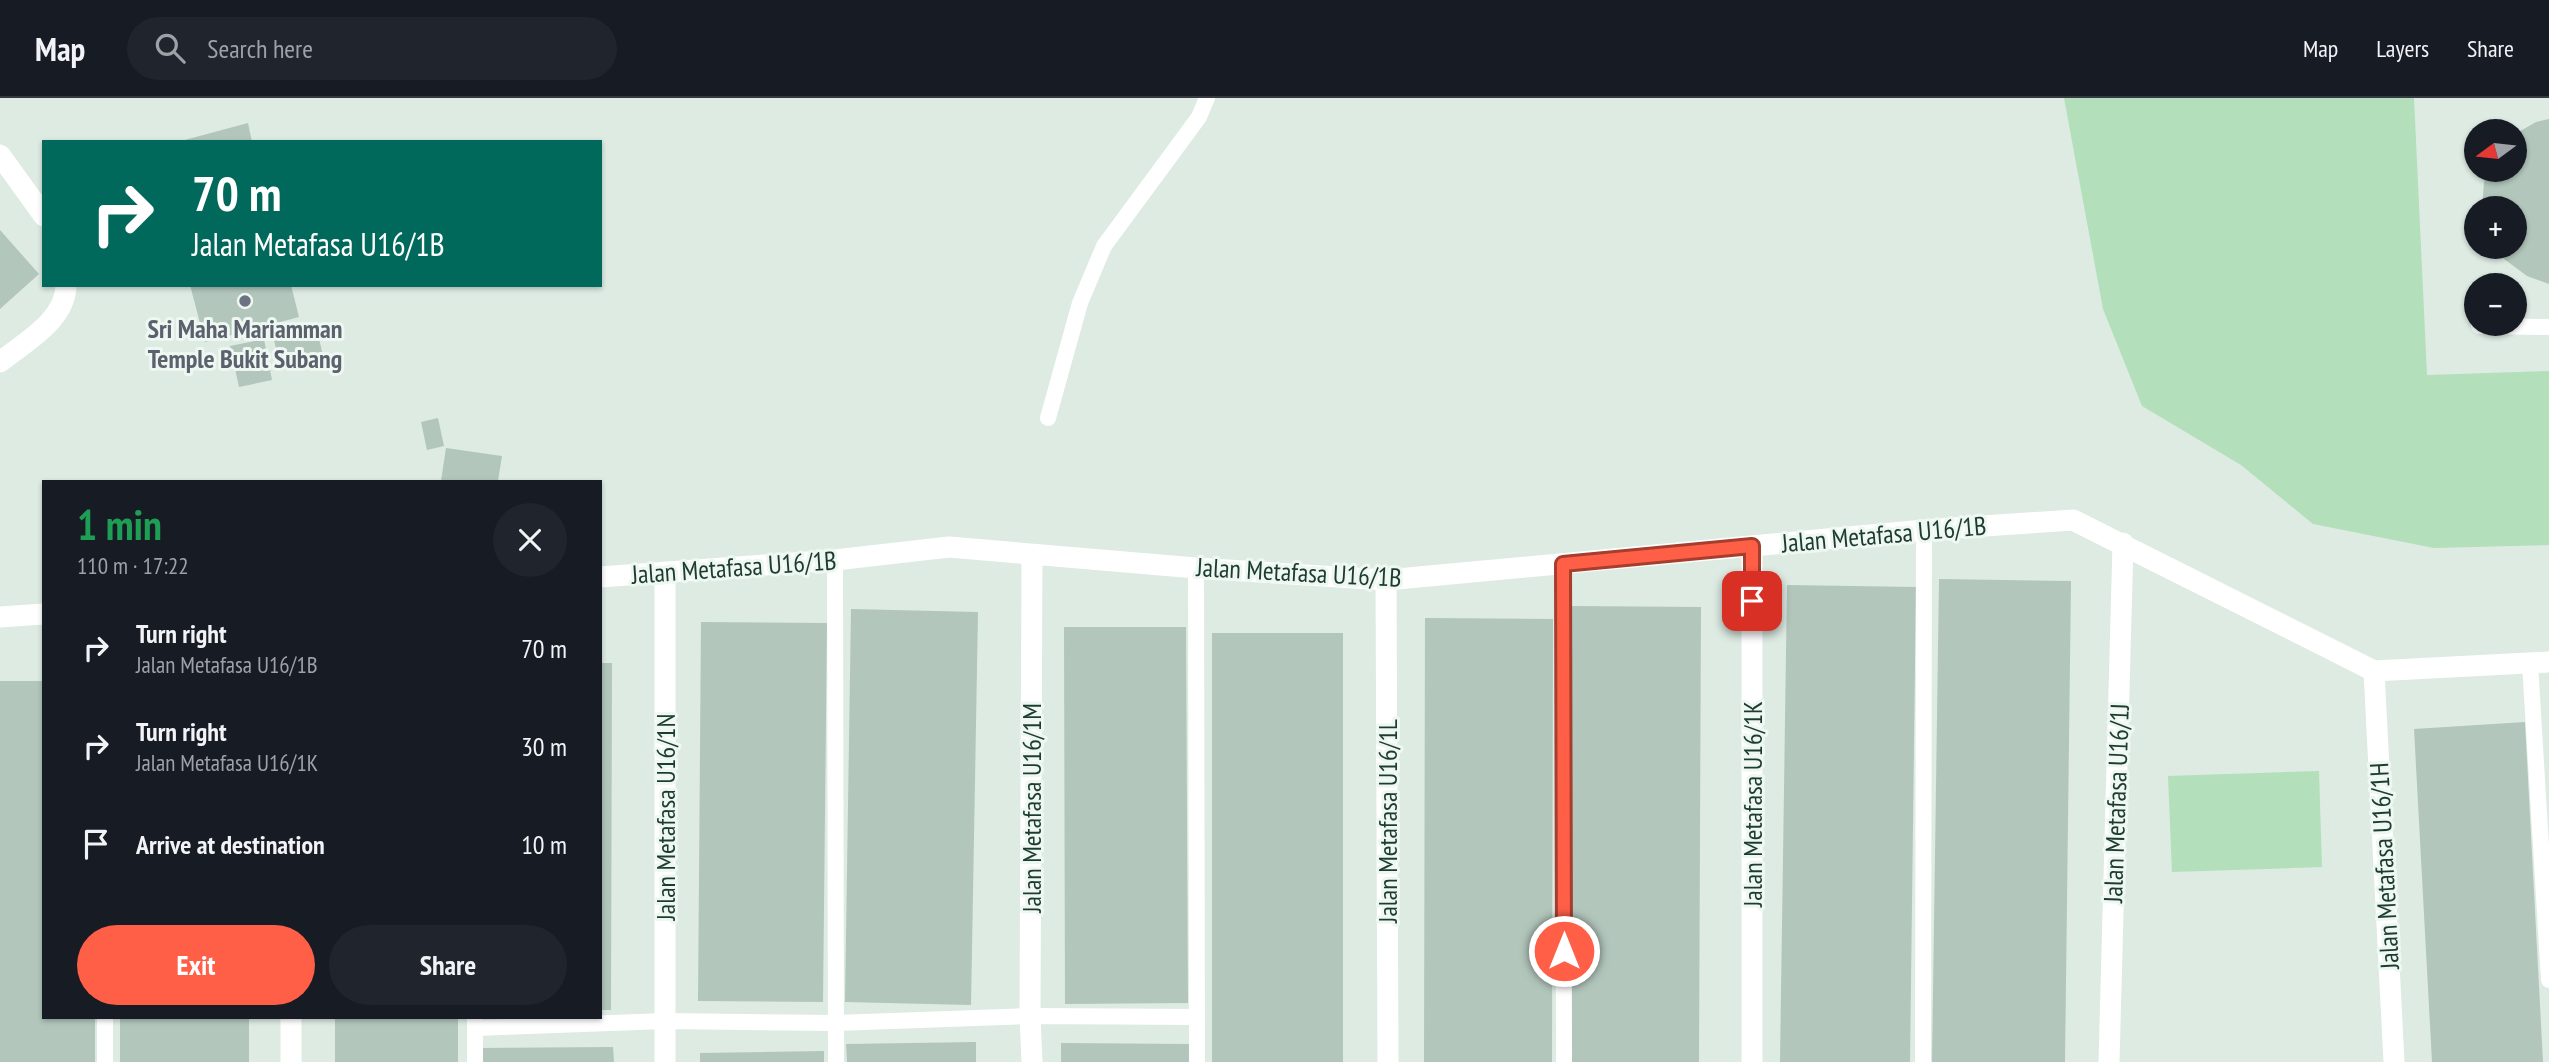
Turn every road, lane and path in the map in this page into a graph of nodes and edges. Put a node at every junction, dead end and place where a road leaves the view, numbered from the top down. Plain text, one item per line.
1 (1207, 98) edge
2 (0, 155) edge
3 (42, 213) edge
4 (66, 287) edge
5 (2527, 327) edge
6 (2549, 327) edge
7 (0, 362) edge
8 (1048, 418) dead end
9 (1924, 530) junction
10 (2123, 543) junction
11 (1752, 546) junction
12 (1032, 555) junction
13 (835, 560) junction
14 (1563, 564) junction
15 (1196, 568) junction
16 (665, 572) junction
17 (602, 578) edge
18 (1386, 580) junction
19 (42, 614) edge
20 (0, 617) edge
21 (2539, 662) edge
22 (2374, 671) junction
23 (2549, 980) edge
24 (1030, 1016) junction
25 (1196, 1017) junction
26 (105, 1019) edge
27 (291, 1019) edge
28 (665, 1021) junction
29 (475, 1022) edge
30 (836, 1023) junction
31 (105, 1062) edge
32 (291, 1062) edge
33 (475, 1062) edge
34 (665, 1062) edge
35 (836, 1062) edge
36 (1032, 1062) edge
37 (1197, 1062) edge
38 (1388, 1062) edge
39 (1564, 1062) edge
40 (1752, 1062) edge
41 (1923, 1062) edge
42 (2109, 1062) edge
43 (2394, 1062) edge

1 - 8 lane
2 - 3 street
4 - 7 street
5 - 6 lane
9 - 10 street, Jalan Metafasa U16/1B
9 - 11 street, Jalan Metafasa U16/1B
9 - 41 lane
10 - 22 street, Jalan Metafasa U16/1B
10 - 42 street, Jalan Metafasa U16/1J
11 - 14 street, Jalan Metafasa U16/1B
11 - 40 street, Jalan Metafasa U16/1K
12 - 13 street, Jalan Metafasa U16/1B
12 - 15 street, Jalan Metafasa U16/1B
12 - 24 street, Jalan Metafasa U16/1M
13 - 16 street, Jalan Metafasa U16/1B
13 - 30 lane
14 - 18 street, Jalan Metafasa U16/1B
14 - 39 lane
15 - 18 street, Jalan Metafasa U16/1B
15 - 25 lane
16 - 17 street, Jalan Metafasa U16/1B
16 - 28 street, Jalan Metafasa U16/1N
18 - 38 street, Jalan Metafasa U16/1L
19 - 20 street
21 - 22 street, Jalan Metafasa U16/1B
21 - 23 lane
22 - 43 street, Jalan Metafasa U16/1H
24 - 25 lane
24 - 30 lane
24 - 36 street, Jalan Metafasa U16/1M
25 - 37 lane
26 - 31 lane
27 - 32 street
28 - 29 lane
28 - 30 lane
28 - 34 street, Jalan Metafasa U16/1N
29 - 33 lane
30 - 35 lane

